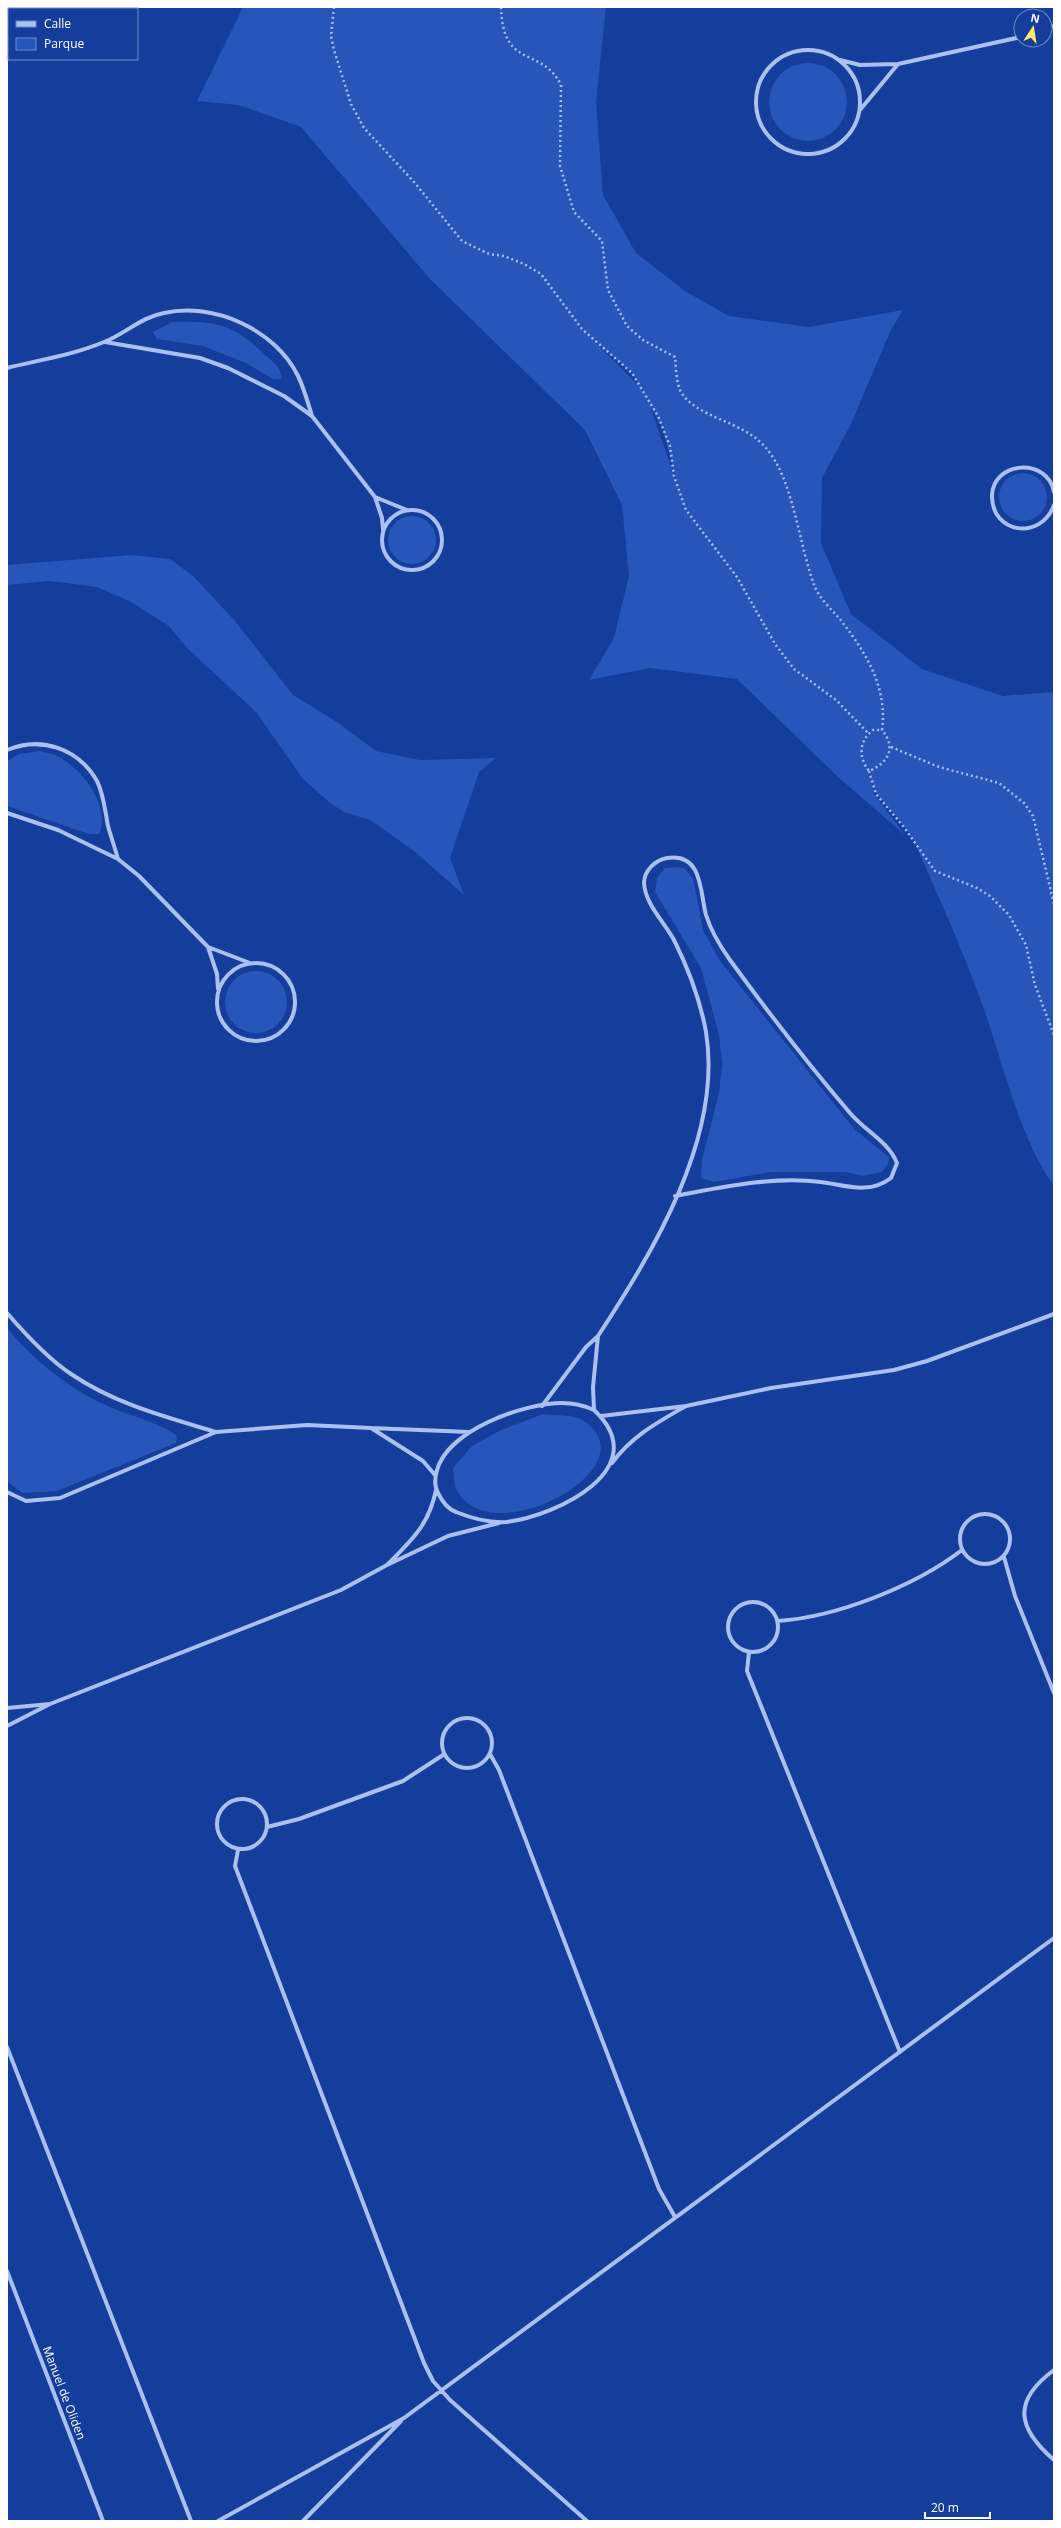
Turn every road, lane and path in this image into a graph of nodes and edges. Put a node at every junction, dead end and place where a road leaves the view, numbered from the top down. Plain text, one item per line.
1 (334, 7) edge
2 (501, 7) edge
3 (1013, 39) edge
4 (838, 59) junction
5 (898, 64) junction
6 (859, 110) junction
7 (105, 342) junction
8 (7, 368) edge
9 (312, 416) junction
10 (1049, 480) junction
11 (1054, 483) edge
12 (1054, 492) edge
13 (375, 497) junction
14 (1054, 505) edge
15 (407, 510) junction
16 (1053, 512) edge
17 (383, 530) junction
18 (882, 730) junction
19 (868, 733) junction
20 (891, 747) junction
21 (7, 750) edge
22 (869, 771) junction
23 (7, 813) edge
24 (118, 859) junction
25 (1054, 904) edge
26 (208, 947) junction
27 (250, 964) junction
28 (219, 990) junction
29 (1054, 1035) edge
30 (675, 1196) junction
31 (7, 1313) edge
32 (1054, 1314) edge
33 (598, 1336) junction
34 (542, 1406) junction
35 (686, 1406) junction
36 (594, 1410) junction
37 (600, 1416) junction
38 (371, 1428) junction
39 (216, 1432) junction
40 (469, 1432) junction
41 (612, 1463) junction
42 (435, 1476) junction
43 (436, 1489) junction
44 (7, 1492) edge
45 (505, 1522) junction
46 (962, 1550) junction
47 (1004, 1557) junction
48 (387, 1566) junction
49 (778, 1621) junction
50 (749, 1652) junction
51 (1054, 1693) edge
52 (50, 1704) junction
53 (7, 1708) edge
54 (7, 1726) edge
55 (490, 1754) junction
56 (443, 1755) junction
57 (267, 1827) junction
58 (238, 1850) junction
59 (1054, 1938) edge
60 (7, 2047) edge
61 (900, 2052) junction
62 (676, 2217) junction
63 (7, 2271) edge
64 (1054, 2370) edge
65 (441, 2390) junction
66 (404, 2418) junction
67 (1054, 2460) edge
68 (103, 2521) edge
69 (191, 2521) edge
70 (218, 2521) edge
71 (303, 2521) edge
72 (587, 2521) edge

1 - 19 path
2 - 18 path
3 - 5 street
4 - 5 street
4 - 6 street
4 - 6 street
5 - 6 street
7 - 8 street
7 - 9 street
7 - 9 street
9 - 13 street
10 - 11 street
10 - 12 street
10 - 16 street
13 - 15 street
13 - 17 street
14 - 16 street
15 - 17 street
15 - 17 street
18 - 19 path
18 - 20 path
19 - 22 path
20 - 22 path
20 - 25 path
21 - 24 street
22 - 29 path
23 - 24 street
24 - 26 street
26 - 27 street
26 - 28 street
27 - 28 street
27 - 28 street
30 - 30 street
30 - 33 street
31 - 39 street
32 - 35 street
33 - 34 street
33 - 36 street
34 - 36 street
34 - 40 street
35 - 37 street
35 - 41 street
36 - 37 street
37 - 41 street
38 - 39 street
38 - 40 street
38 - 42 street
39 - 44 street
40 - 42 street
41 - 45 street
42 - 43 street
43 - 45 street
43 - 48 street
45 - 48 street
46 - 47 street
46 - 47 street
46 - 49 street
47 - 51 street
48 - 52 street
49 - 50 street
49 - 50 street
50 - 61 street
52 - 53 street
52 - 54 street
55 - 56 street
55 - 56 street
55 - 62 street
56 - 57 street
57 - 58 street
57 - 58 street
58 - 65 street
59 - 61 street
60 - 69 street
61 - 62 street
62 - 65 street
63 - 68 street, Manuel de Oliden
64 - 67 street
65 - 66 street
65 - 72 street
66 - 70 street
66 - 71 street

